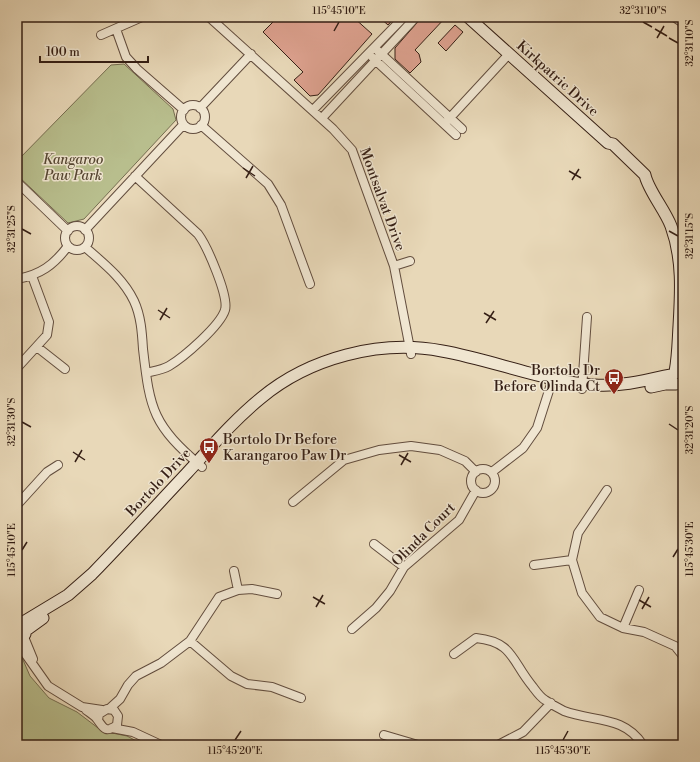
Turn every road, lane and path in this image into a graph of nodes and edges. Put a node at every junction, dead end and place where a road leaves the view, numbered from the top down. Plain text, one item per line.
1 (142, 17) edge
2 (209, 17) edge
3 (404, 17) edge
4 (416, 17) edge
5 (469, 17) edge
6 (674, 17) edge
7 (683, 23) edge
8 (116, 29) junction
9 (101, 35) dead end
10 (371, 50) junction
11 (251, 54) junction
12 (509, 54) junction
13 (379, 57) junction
14 (200, 108) junction
15 (184, 110) junction
16 (313, 110) junction
17 (322, 118) junction
18 (447, 121) junction
19 (183, 125) junction
20 (201, 125) junction
21 (459, 132) dead end
22 (135, 176) junction
23 (17, 182) edge
24 (85, 230) junction
25 (68, 231) junction
26 (68, 246) junction
27 (85, 247) junction
28 (410, 261) dead end
29 (394, 266) junction
30 (32, 276) junction
31 (17, 279) edge
32 (310, 284) dead end
33 (587, 317) dead end
34 (681, 330) edge
35 (37, 347) junction
36 (411, 351) junction
37 (681, 356) edge
38 (17, 368) edge
39 (65, 369) dead end
40 (146, 373) junction
41 (553, 381) junction
42 (679, 381) edge
43 (582, 386) junction
44 (58, 465) dead end
45 (199, 465) junction
46 (476, 472) junction
47 (492, 472) junction
48 (476, 490) junction
49 (607, 490) dead end
50 (292, 502) dead end
51 (17, 505) edge
52 (374, 544) dead end
53 (572, 560) junction
54 (534, 565) dead end
55 (404, 567) junction
56 (234, 570) dead end
57 (238, 590) junction
58 (639, 590) dead end
59 (277, 594) dead end
60 (623, 628) junction
61 (352, 629) dead end
62 (20, 633) edge
63 (190, 641) junction
64 (454, 654) dead end
65 (683, 656) edge
66 (301, 698) dead end
67 (120, 699) junction
68 (551, 703) junction
69 (82, 707) junction
70 (106, 710) junction
71 (118, 717) junction
72 (98, 720) junction
73 (112, 728) junction
74 (133, 732) junction
75 (384, 735) dead end
76 (161, 745) edge
77 (418, 745) edge
78 (478, 745) edge
79 (643, 745) edge

1 - 8 street
2 - 11 street, Montsalvat Drive
3 - 10 street
4 - 13 street
5 - 12 street, Kirkpatric Drive
6 - 7 street
8 - 9 street
8 - 15 street
10 - 13 street
10 - 16 street
11 - 14 street
11 - 16 street, Montsalvat Drive
12 - 18 street
12 - 34 street, Kirkpatric Drive
13 - 17 street
13 - 18 street
14 - 15 street
14 - 20 street
15 - 19 street
16 - 17 street, Montsalvat Drive
17 - 29 street, Montsalvat Drive
18 - 21 street
19 - 20 street
19 - 22 street
20 - 32 street
22 - 24 street
22 - 40 street
23 - 25 street
24 - 25 street
24 - 27 street
25 - 26 street
26 - 27 street
26 - 30 street
27 - 40 street
28 - 29 street
29 - 36 street, Montsalvat Drive
30 - 31 street
30 - 35 street
33 - 43 street
34 - 37 street, Kirkpatric Drive
35 - 38 street
35 - 39 street
36 - 41 street, Bortolo Drive
36 - 45 street, Bortolo Drive
37 - 42 street, Kirkpatric Drive
40 - 45 street
41 - 43 street, Bortolo Drive
41 - 47 street
42 - 43 street, Bortolo Drive
44 - 51 street
45 - 62 street, Bortolo Drive
46 - 47 street
46 - 48 street
46 - 50 street
47 - 48 street
48 - 55 street, Olinda Court
49 - 53 street
52 - 55 street
53 - 54 street
53 - 60 street
55 - 61 street, Olinda Court
56 - 57 street
57 - 59 street
57 - 63 street
58 - 60 street
60 - 65 street
62 - 69 street
63 - 66 street
63 - 67 street
64 - 68 street
67 - 70 street
67 - 71 street
68 - 78 street
68 - 79 street
69 - 70 street
69 - 72 street
70 - 71 street
70 - 72 street
71 - 73 street
71 - 74 street
72 - 73 street
73 - 74 street
74 - 76 street
75 - 77 street

